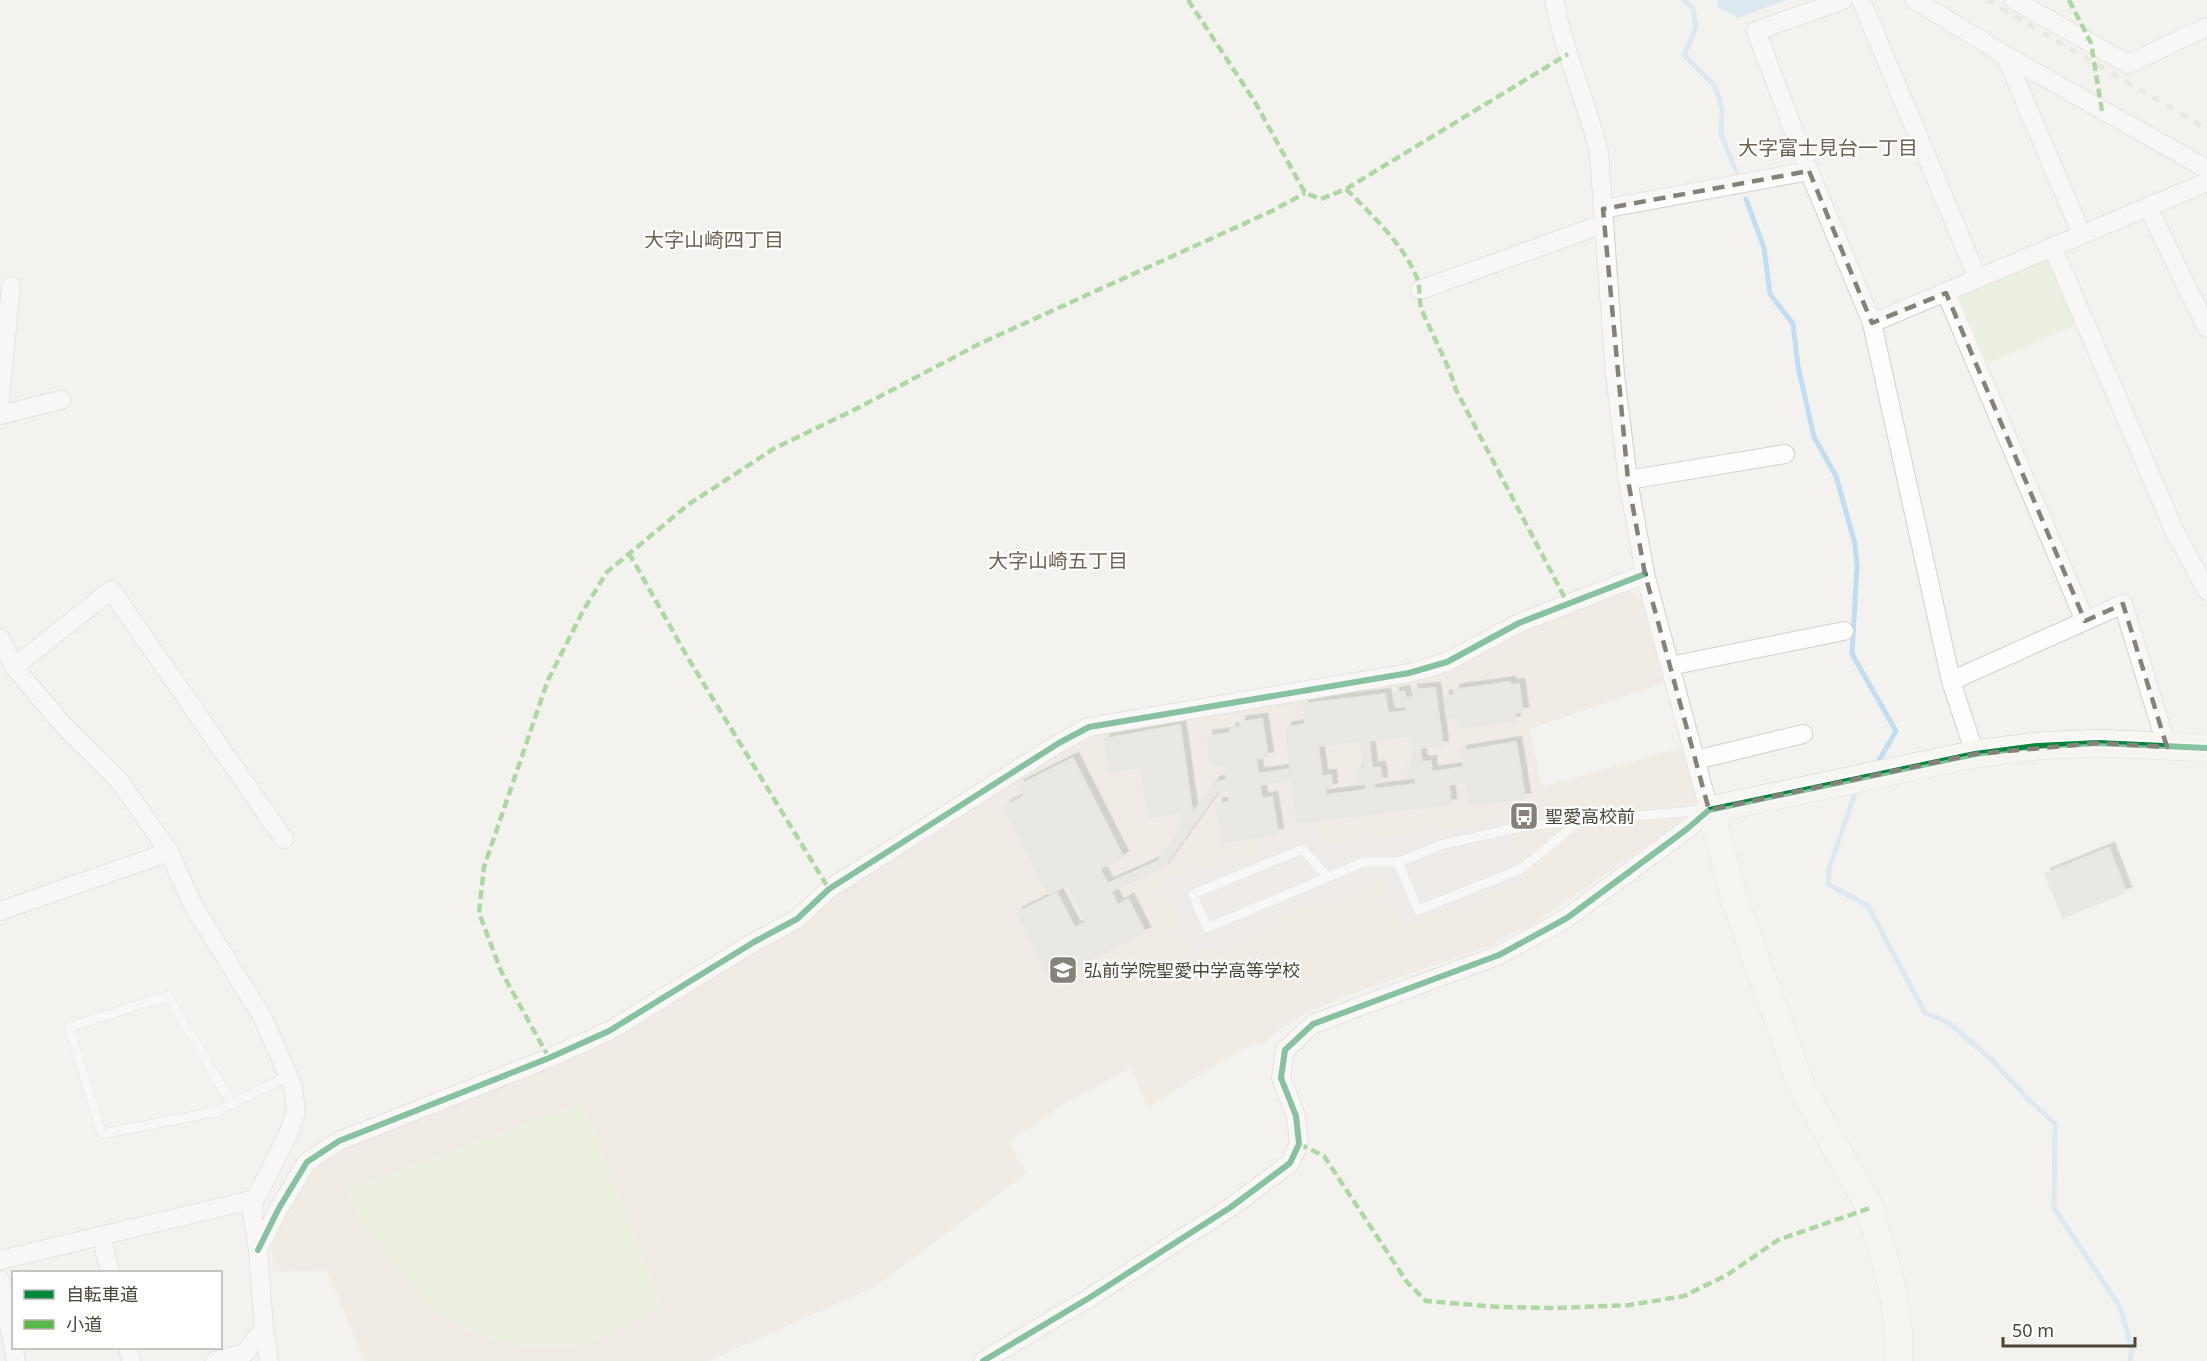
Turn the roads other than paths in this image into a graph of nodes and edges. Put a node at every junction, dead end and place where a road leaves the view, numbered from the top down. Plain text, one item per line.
1 (1554, 0) edge
2 (1843, 0) edge
3 (1861, 0) edge
4 (1916, 0) edge
5 (2014, 0) edge
6 (2207, 27) edge
7 (2005, 55) junction
8 (2207, 169) edge
9 (1809, 171) junction
10 (2207, 182) edge
11 (2148, 207) junction
12 (1603, 216) junction
13 (2082, 235) junction
14 (2053, 248) junction
15 (1978, 279) junction
16 (11, 286) dead end
17 (1420, 290) dead end
18 (1946, 293) junction
19 (1872, 323) junction
20 (2207, 328) edge
21 (0, 386) edge
22 (60, 400) dead end
23 (0, 415) edge
24 (1785, 454) dead end
25 (1628, 480) junction
26 (1645, 574) junction
27 (2207, 591) edge
28 (2085, 621) junction
29 (1844, 631) dead end
30 (0, 638) edge
31 (1670, 666) junction
32 (14, 667) junction
33 (1951, 681) junction
34 (1803, 734) dead end
35 (2167, 747) junction
36 (2207, 748) edge
37 (1975, 754) junction
38 (1696, 760) junction
39 (1709, 810) junction
40 (1577, 823) junction
41 (284, 839) dead end
42 (169, 852) junction
43 (1398, 862) junction
44 (1328, 878) junction
45 (0, 911) edge
46 (288, 1076) junction
47 (232, 1104) junction
48 (255, 1199) junction
49 (101, 1236) junction
50 (258, 1250) junction
51 (0, 1260) edge
52 (110, 1271) edge
53 (0, 1280) edge
54 (264, 1328) junction
55 (12, 1341) edge
56 (215, 1361) edge
57 (269, 1361) edge
58 (983, 1361) edge
59 (1899, 1361) edge

1 - 12 street
2 - 9 street
3 - 15 street
4 - 7 street
5 - 6 street
7 - 8 street
7 - 13 street
9 - 12 street
9 - 19 street
10 - 11 street
11 - 13 street
11 - 20 street
12 - 17 street
12 - 25 street
13 - 14 street
14 - 15 street
14 - 27 street
15 - 18 street
16 - 21 street
18 - 19 street
18 - 28 street
19 - 33 street
22 - 23 street
24 - 25 street
25 - 26 street
26 - 31 street
26 - 50 street
28 - 33 street
28 - 35 street
29 - 31 street
30 - 32 street
31 - 38 street
32 - 41 street
32 - 42 street
33 - 37 street
34 - 38 street
35 - 36 street
35 - 37 street
37 - 39 street
38 - 39 street
39 - 40 lane
39 - 58 street
39 - 59 street
40 - 43 lane
40 - 43 lane
42 - 45 street
42 - 46 street
43 - 44 lane
44 - 44 lane
46 - 47 lane
46 - 48 street
47 - 47 lane
48 - 49 street
48 - 50 street
49 - 51 street
49 - 52 street
50 - 54 street
53 - 55 street
54 - 56 street
54 - 57 street

